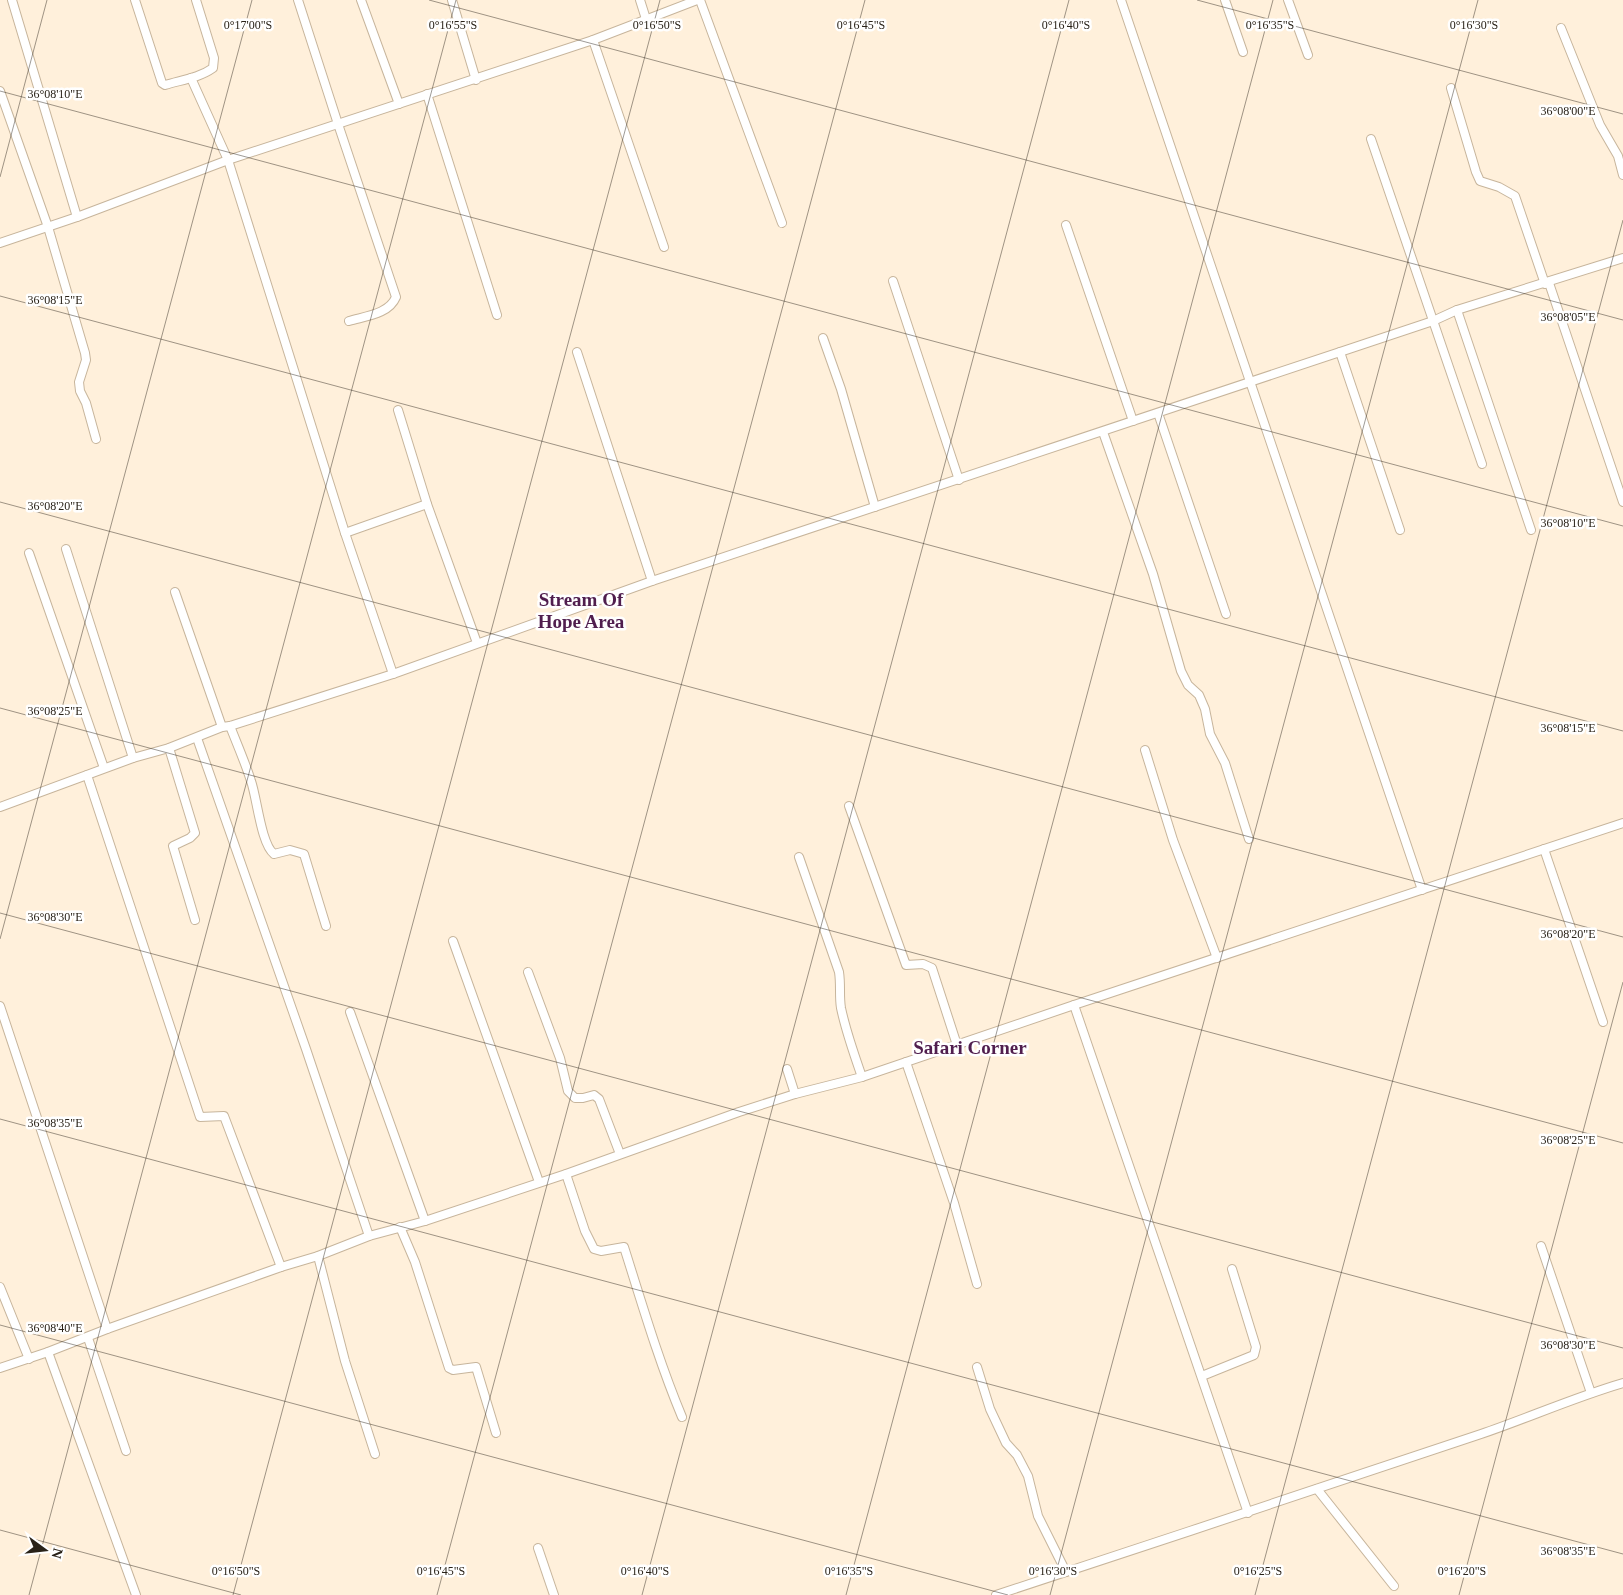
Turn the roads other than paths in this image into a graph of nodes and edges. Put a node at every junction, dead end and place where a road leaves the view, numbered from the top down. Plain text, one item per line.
1 (12, 0) edge
2 (136, 0) edge
3 (196, 0) edge
4 (298, 0) edge
5 (360, 0) edge
6 (452, 0) edge
7 (640, 0) edge
8 (698, 0) edge
9 (1121, 0) edge
10 (1225, 0) edge
11 (1288, 0) edge
12 (646, 19) junction
13 (1561, 28) dead end
14 (593, 40) junction
15 (1243, 52) dead end
16 (1308, 55) dead end
17 (191, 78) junction
18 (476, 80) junction
19 (1451, 88) dead end
20 (0, 91) edge
21 (428, 94) junction
22 (399, 104) junction
23 (338, 124) junction
24 (1371, 139) dead end
25 (228, 160) junction
26 (1623, 175) edge
27 (78, 217) junction
28 (782, 223) dead end
29 (1066, 225) dead end
30 (48, 227) junction
31 (0, 244) edge
32 (664, 247) dead end
33 (1623, 258) edge
34 (893, 281) dead end
35 (1547, 283) junction
36 (1457, 310) junction
37 (498, 315) dead end
38 (349, 321) dead end
39 (1433, 321) junction
40 (823, 338) dead end
41 (578, 352) dead end
42 (1340, 352) junction
43 (1251, 382) junction
44 (398, 410) dead end
45 (1158, 413) junction
46 (1133, 421) junction
47 (1103, 432) junction
48 (96, 438) dead end
49 (1482, 464) dead end
50 (959, 480) junction
51 (1623, 502) edge
52 (427, 504) junction
53 (875, 507) junction
54 (1400, 530) dead end
55 (1530, 530) dead end
56 (345, 533) junction
57 (66, 549) dead end
58 (29, 553) dead end
59 (652, 581) junction
60 (174, 592) dead end
61 (1226, 614) dead end
62 (477, 643) junction
63 (393, 674) junction
64 (226, 727) junction
65 (197, 738) junction
66 (169, 748) junction
67 (1145, 750) dead end
68 (132, 758) junction
69 (104, 768) junction
70 (87, 775) junction
71 (849, 806) dead end
72 (0, 807) edge
73 (1623, 823) edge
74 (1249, 840) dead end
75 (1544, 849) junction
76 (799, 856) dead end
77 (1422, 890) junction
78 (195, 920) dead end
79 (326, 926) dead end
80 (453, 941) dead end
81 (1217, 958) junction
82 (528, 972) dead end
83 (1074, 1005) junction
84 (0, 1006) edge
85 (350, 1012) dead end
86 (1603, 1022) dead end
87 (957, 1045) junction
88 (906, 1062) junction
89 (787, 1069) dead end
90 (862, 1077) junction
91 (795, 1094) junction
92 (620, 1154) junction
93 (566, 1174) junction
94 (539, 1182) junction
95 (425, 1221) junction
96 (400, 1227) junction
97 (369, 1236) junction
98 (1541, 1246) dead end
99 (318, 1256) junction
100 (281, 1267) junction
101 (1232, 1269) dead end
102 (977, 1284) dead end
103 (0, 1287) edge
104 (108, 1329) junction
105 (88, 1338) junction
106 (48, 1352) junction
107 (29, 1359) junction
108 (977, 1367) dead end
109 (0, 1368) edge
110 (1202, 1376) junction
111 (1623, 1383) edge
112 (1591, 1392) junction
113 (682, 1417) dead end
114 (496, 1432) dead end
115 (126, 1451) dead end
116 (375, 1454) dead end
117 (1318, 1489) junction
118 (1248, 1512) junction
119 (538, 1548) dead end
120 (1066, 1572) junction
121 (1394, 1586) dead end
122 (136, 1595) edge
123 (554, 1595) edge
124 (996, 1595) edge

1 - 27 street
2 - 17 street
3 - 17 street
4 - 23 street
5 - 22 street
6 - 18 street
7 - 12 street
8 - 12 street
8 - 28 street
9 - 43 street
10 - 15 street
11 - 16 street
12 - 14 street
13 - 26 street
14 - 18 street
14 - 32 street
17 - 25 street
18 - 21 street
19 - 35 street
20 - 30 street
21 - 22 street
21 - 37 street
22 - 23 street
23 - 25 street
23 - 38 street
24 - 39 street
25 - 27 street
25 - 56 street
27 - 30 street
29 - 46 street
30 - 31 street
30 - 48 street
33 - 35 street
34 - 50 street
35 - 36 street
35 - 51 street
36 - 39 street
36 - 55 street
39 - 42 street
39 - 49 street
40 - 53 street
41 - 59 street
42 - 43 street
42 - 54 street
43 - 45 street
43 - 77 street
44 - 52 street
45 - 46 street
45 - 61 street
46 - 47 street
47 - 50 street
47 - 74 street
50 - 53 street
52 - 56 street
52 - 62 street
53 - 59 street
56 - 63 street
57 - 68 street
58 - 69 street
59 - 62 street
60 - 64 street
62 - 63 street
63 - 64 street
64 - 65 street
64 - 79 street
65 - 66 street
65 - 97 street
66 - 68 street
66 - 78 street
67 - 81 street
68 - 69 street
69 - 70 street
70 - 72 street
70 - 100 street
71 - 87 street
73 - 75 street
75 - 77 street
75 - 86 street
76 - 90 street
77 - 81 street
80 - 94 street
81 - 83 street
82 - 92 street
83 - 87 street
83 - 110 street
84 - 104 street
85 - 95 street
87 - 88 street
88 - 90 street
88 - 102 street
89 - 91 street
90 - 91 street
91 - 92 street
92 - 93 street
93 - 94 street
93 - 113 street
94 - 95 street
95 - 96 street
96 - 97 street
96 - 114 street
97 - 99 street
98 - 112 street
99 - 100 street
99 - 116 street
100 - 104 street
101 - 110 street
103 - 107 street
104 - 105 street
105 - 106 street
105 - 115 street
106 - 107 street
106 - 122 street
107 - 109 street
108 - 120 street
110 - 118 street
111 - 112 street
112 - 117 street
117 - 118 street
117 - 121 street
118 - 120 street
119 - 123 street
120 - 124 street

